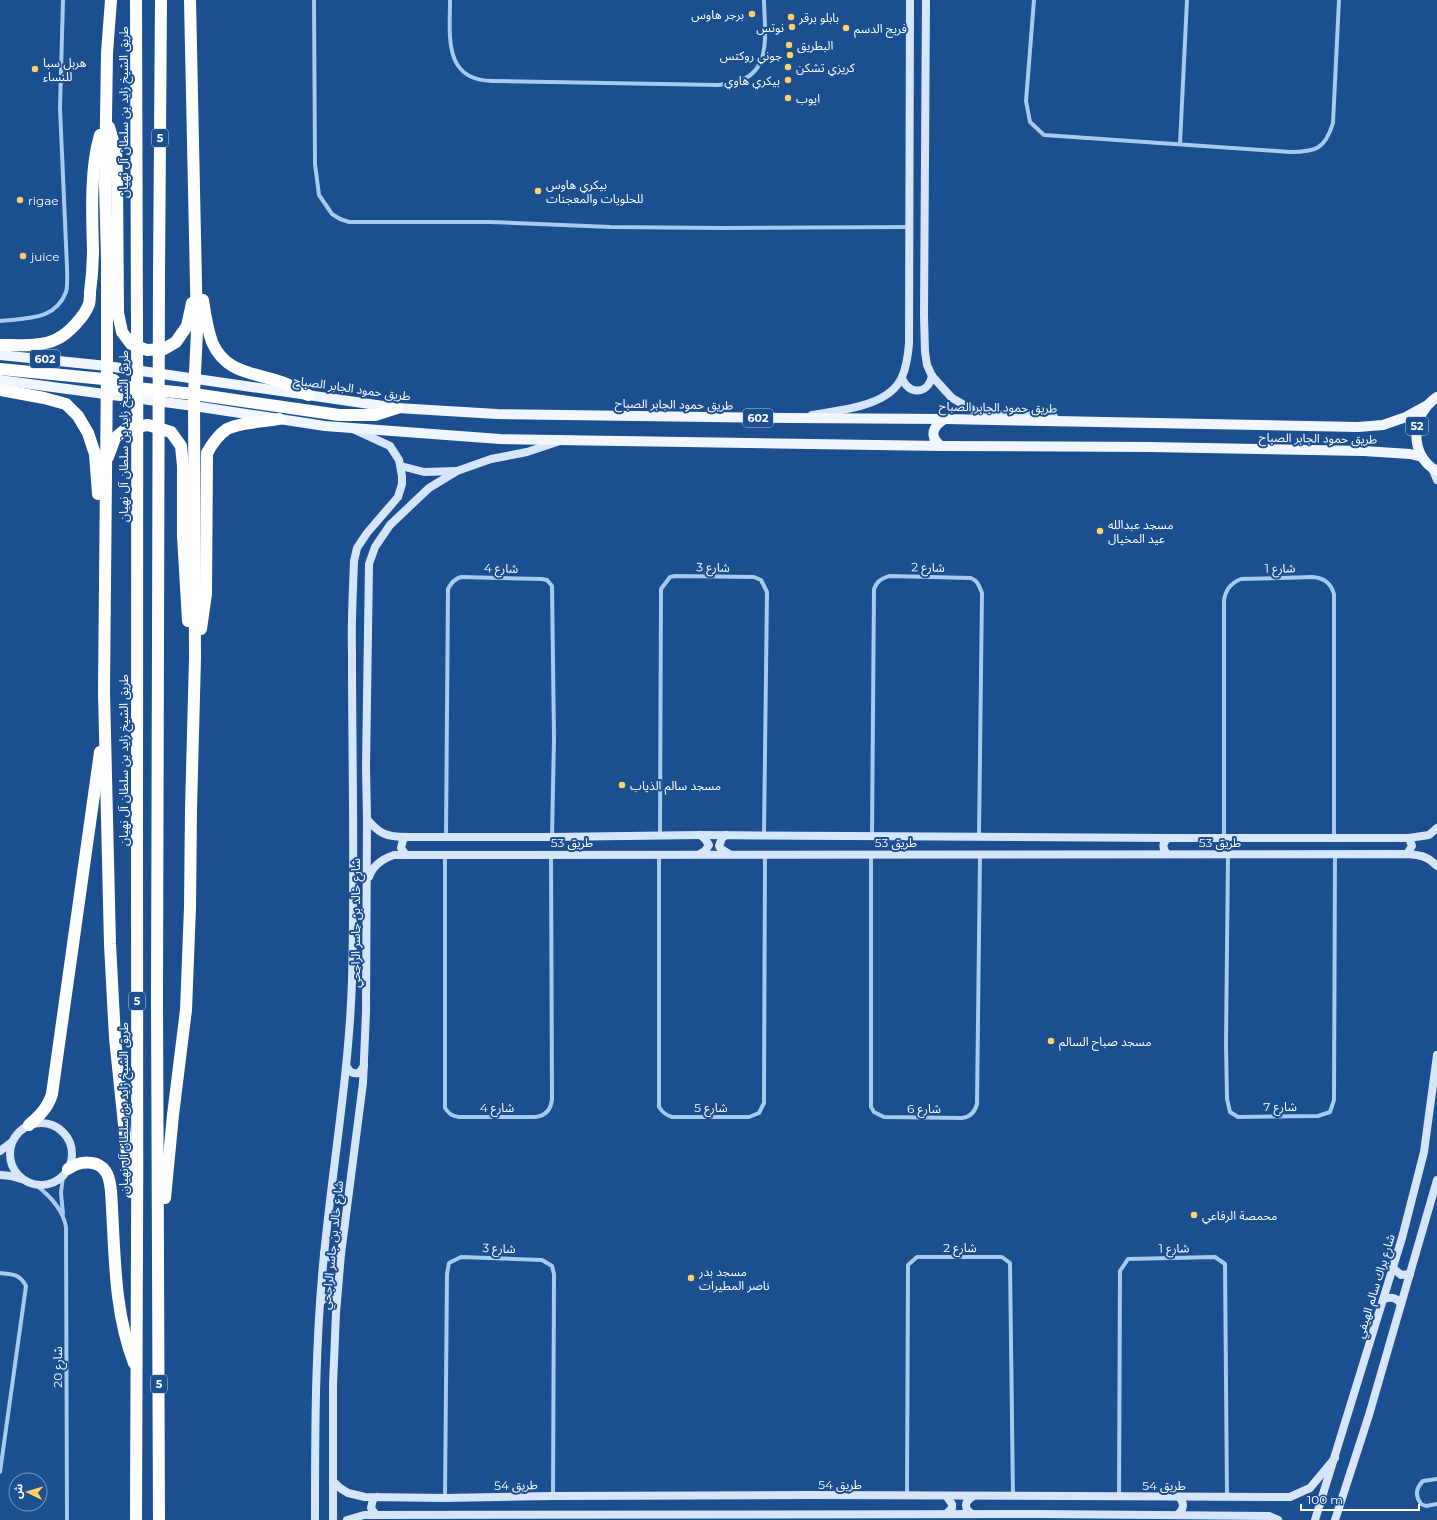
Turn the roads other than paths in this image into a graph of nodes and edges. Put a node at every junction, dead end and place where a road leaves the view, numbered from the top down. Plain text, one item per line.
1 (63, 0) edge
2 (111, 0) edge
3 (136, 0) edge
4 (161, 0) edge
5 (190, 0) edge
6 (314, 0) edge
7 (450, 0) edge
8 (764, 0) edge
9 (910, 0) edge
10 (926, 0) edge
11 (1034, 0) edge
12 (1187, 0) edge
13 (1339, 0) edge
14 (106, 114) junction
15 (1180, 144) junction
16 (909, 227) junction
17 (196, 262) junction
18 (196, 280) junction
19 (0, 321) edge
20 (0, 344) edge
21 (0, 355) edge
22 (107, 366) junction
23 (0, 369) edge
24 (932, 376) junction
25 (902, 378) junction
26 (106, 379) junction
27 (194, 379) junction
28 (0, 380) edge
29 (0, 390) edge
30 (106, 394) junction
31 (194, 394) junction
32 (308, 395) junction
33 (1437, 397) edge
34 (194, 406) junction
35 (1426, 406) junction
36 (397, 408) junction
37 (790, 418) junction
38 (279, 419) junction
39 (945, 419) junction
40 (1087, 422) junction
41 (351, 428) junction
42 (560, 441) junction
43 (941, 446) junction
44 (1422, 458) junction
45 (105, 464) junction
46 (401, 466) junction
47 (1434, 469) edge
48 (457, 471) junction
49 (1437, 480) edge
50 (104, 584) junction
51 (352, 630) junction
52 (368, 634) junction
53 (195, 658) junction
54 (105, 713) junction
55 (368, 818) junction
56 (1437, 828) edge
57 (700, 835) junction
58 (726, 835) junction
59 (764, 835) junction
60 (872, 835) junction
61 (660, 836) junction
62 (980, 836) junction
63 (406, 837) junction
64 (446, 837) junction
65 (552, 837) junction
66 (1143, 838) junction
67 (1168, 838) junction
68 (1224, 838) junction
69 (1334, 838) junction
70 (1409, 838) junction
71 (445, 854) junction
72 (551, 854) junction
73 (659, 854) junction
74 (700, 854) junction
75 (729, 854) junction
76 (765, 854) junction
77 (871, 854) junction
78 (980, 854) junction
79 (1144, 854) junction
80 (1167, 854) junction
81 (1228, 854) junction
82 (1335, 854) junction
83 (1408, 854) junction
84 (406, 855) junction
85 (1437, 866) edge
86 (367, 883) junction
87 (1437, 1055) edge
88 (364, 1066) junction
89 (347, 1067) junction
90 (29, 1125) junction
91 (12, 1142) junction
92 (0, 1151) edge
93 (66, 1173) junction
94 (0, 1175) edge
95 (21, 1179) junction
96 (1437, 1180) edge
97 (36, 1185) junction
98 (1437, 1196) edge
99 (1430, 1205) junction
100 (63, 1214) junction
101 (137, 1249) junction
102 (159, 1249) junction
103 (324, 1253) junction
104 (341, 1254) junction
105 (1393, 1268) junction
106 (0, 1273) edge
107 (1410, 1274) junction
108 (1384, 1299) junction
109 (320, 1303) junction
110 (1401, 1304) junction
111 (336, 1313) junction
112 (137, 1372) junction
113 (1335, 1458) junction
114 (0, 1472) edge
115 (1437, 1479) edge
116 (333, 1481) junction
117 (553, 1496) junction
118 (907, 1496) junction
119 (1227, 1496) junction
120 (377, 1497) junction
121 (947, 1497) junction
122 (972, 1497) junction
123 (1013, 1497) junction
124 (1118, 1497) junction
125 (1179, 1497) junction
126 (445, 1498) junction
127 (1437, 1504) edge
128 (946, 1514) junction
129 (972, 1514) junction
130 (376, 1515) junction
131 (604, 1515) junction
132 (1177, 1515) junction
133 (658, 1517) edge
134 (67, 1520) edge
135 (136, 1520) edge
136 (159, 1520) edge
137 (315, 1520) edge
138 (333, 1520) edge
139 (347, 1520) edge
140 (613, 1520) edge
141 (1278, 1520) edge
142 (1315, 1520) edge
143 (1335, 1520) edge

1 - 19 street
2 - 14 highway
3 - 101 highway, طريق الشيخ زايد بن سلطان آل نهيان / 5
4 - 102 highway, 5
5 - 17 highway
6 - 16 street
7 - 8 street
9 - 16 street
10 - 24 street
11 - 15 street
12 - 15 street
13 - 15 street
14 - 18 highway
14 - 20 highway
14 - 22 highway
16 - 25 street
17 - 18 highway
17 - 32 highway
18 - 27 highway
21 - 22 main road, طريق حمود الجابر الصباح / 602
22 - 26 highway
22 - 27 main road, طريق حمود الجابر الصباح / 602
23 - 26 highway
24 - 25 street
24 - 40 street
25 - 37 street
26 - 27 highway
26 - 30 highway
27 - 31 highway
27 - 32 main road, طريق حمود الجابر الصباح / 602
28 - 30 main road, طريق حمود الجابر الصباح / 602
29 - 50 highway
30 - 31 highway
30 - 34 main road, طريق حمود الجابر الصباح / 602
30 - 45 highway
31 - 34 highway
31 - 36 highway
32 - 36 main road, طريق حمود الجابر الصباح / 602
33 - 35 main road, 52
34 - 38 main road, طريق حمود الجابر الصباح / 602
34 - 53 highway
35 - 40 main road, طريق حمود الجابر الصباح / 602
35 - 44 main road, 52
36 - 37 main road, طريق حمود الجابر الصباح / 602
37 - 39 main road, طريق حمود الجابر الصباح / 602
38 - 41 main road, طريق حمود الجابر الصباح / 602
38 - 53 highway
39 - 40 main road, طريق حمود الجابر الصباح / 602
39 - 43 main road
41 - 42 main road, طريق حمود الجابر الصباح / 602
41 - 46 street, شارع خالد بن جاسر الراجحي
42 - 43 main road, طريق حمود الجابر الصباح / 602
42 - 48 street, شارع خالد بن جاسر الراجحي
43 - 44 main road, طريق حمود الجابر الصباح / 602
44 - 47 main road, 52
45 - 50 highway
45 - 53 highway
46 - 48 street
46 - 51 street, شارع خالد بن جاسر الراجحي
47 - 49 street, 52
48 - 52 street, شارع خالد بن جاسر الراجحي
50 - 54 highway
51 - 52 street
51 - 89 street, شارع خالد بن جاسر الراجحي
52 - 55 street, شارع خالد بن جاسر الراجحي
53 - 102 highway
54 - 90 highway
54 - 101 highway
55 - 63 street, طريق 53
55 - 86 street, شارع خالد بن جاسر الراجحي
56 - 70 street, طريق 53
57 - 58 street, طريق 53
57 - 61 street, طريق 53
57 - 74 street
58 - 59 street, طريق 53
58 - 75 street
59 - 60 street, طريق 53
59 - 61 street, شارع 3
60 - 62 street, طريق 53
60 - 62 street, شارع 2
61 - 65 street, طريق 53
62 - 66 street, طريق 53
63 - 64 street, طريق 53
63 - 84 street
64 - 65 street, طريق 53
64 - 65 street, شارع 4
66 - 67 street, طريق 53
66 - 79 street
67 - 68 street, طريق 53
67 - 80 street
68 - 69 street, طريق 53
68 - 69 street, شارع 1
69 - 70 street, طريق 53
70 - 83 street
71 - 72 street, طريق 53
71 - 72 street, شارع 4
71 - 84 street, طريق 53
72 - 73 street, طريق 53
73 - 74 street, طريق 53
73 - 76 street, شارع 5
74 - 75 street, طريق 53
75 - 76 street, طريق 53
76 - 77 street, طريق 53
77 - 78 street, طريق 53
77 - 78 street, شارع 6
78 - 79 street, طريق 53
79 - 80 street, طريق 53
80 - 81 street, طريق 53
81 - 82 street, طريق 53
81 - 82 street, شارع 7
82 - 83 street, طريق 53
83 - 85 street, طريق 53
84 - 86 street, طريق 53
86 - 88 street, شارع خالد بن جاسر الراجحي
87 - 105 street, شارع براك سالم الهيفي
88 - 89 street
88 - 104 street, شارع خالد بن جاسر الراجحي
89 - 103 street, شارع خالد بن جاسر الراجحي
90 - 91 street
90 - 93 street
91 - 92 street
91 - 95 street
93 - 97 street
93 - 100 street, شارع 20
93 - 112 highway
94 - 95 street
95 - 97 street
96 - 99 street
97 - 100 street, شارع 20
98 - 99 street
99 - 107 street
100 - 134 street, شارع 20
101 - 112 highway, طريق الشيخ زايد بن سلطان آل نهيان / 5
102 - 136 highway, 5
103 - 104 street
103 - 109 street, شارع خالد بن جاسر الراجحي
104 - 111 street, شارع خالد بن جاسر الراجحي
105 - 107 street
105 - 108 street, شارع براك سالم الهيفي
106 - 114 street
107 - 110 street
108 - 110 street
108 - 113 street, شارع براك سالم الهيفي
109 - 111 street
109 - 137 street, شارع خالد بن جاسر الراجحي
110 - 143 street
111 - 116 street, شارع خالد بن جاسر الراجحي
112 - 135 highway, طريق الشيخ زايد بن سلطان آل نهيان / 5
113 - 119 street, طريق 54
113 - 142 street, شارع براك سالم الهيفي
115 - 127 street
116 - 120 street, طريق 54
116 - 138 street, شارع خالد بن جاسر الراجحي
117 - 118 street, طريق 54
117 - 126 street, طريق 54
117 - 126 street, شارع 3
118 - 121 street, طريق 54
118 - 123 street, شارع 2
119 - 124 street, شارع 1
119 - 125 street, طريق 54
120 - 126 street, طريق 54
120 - 130 street
121 - 122 street, طريق 54
121 - 128 street
122 - 123 street, طريق 54
122 - 129 street
123 - 124 street, طريق 54
124 - 125 street, طريق 54
125 - 132 street
128 - 129 street
128 - 133 street
129 - 132 street
130 - 131 street
130 - 139 street
131 - 133 street
131 - 140 street
132 - 141 street

